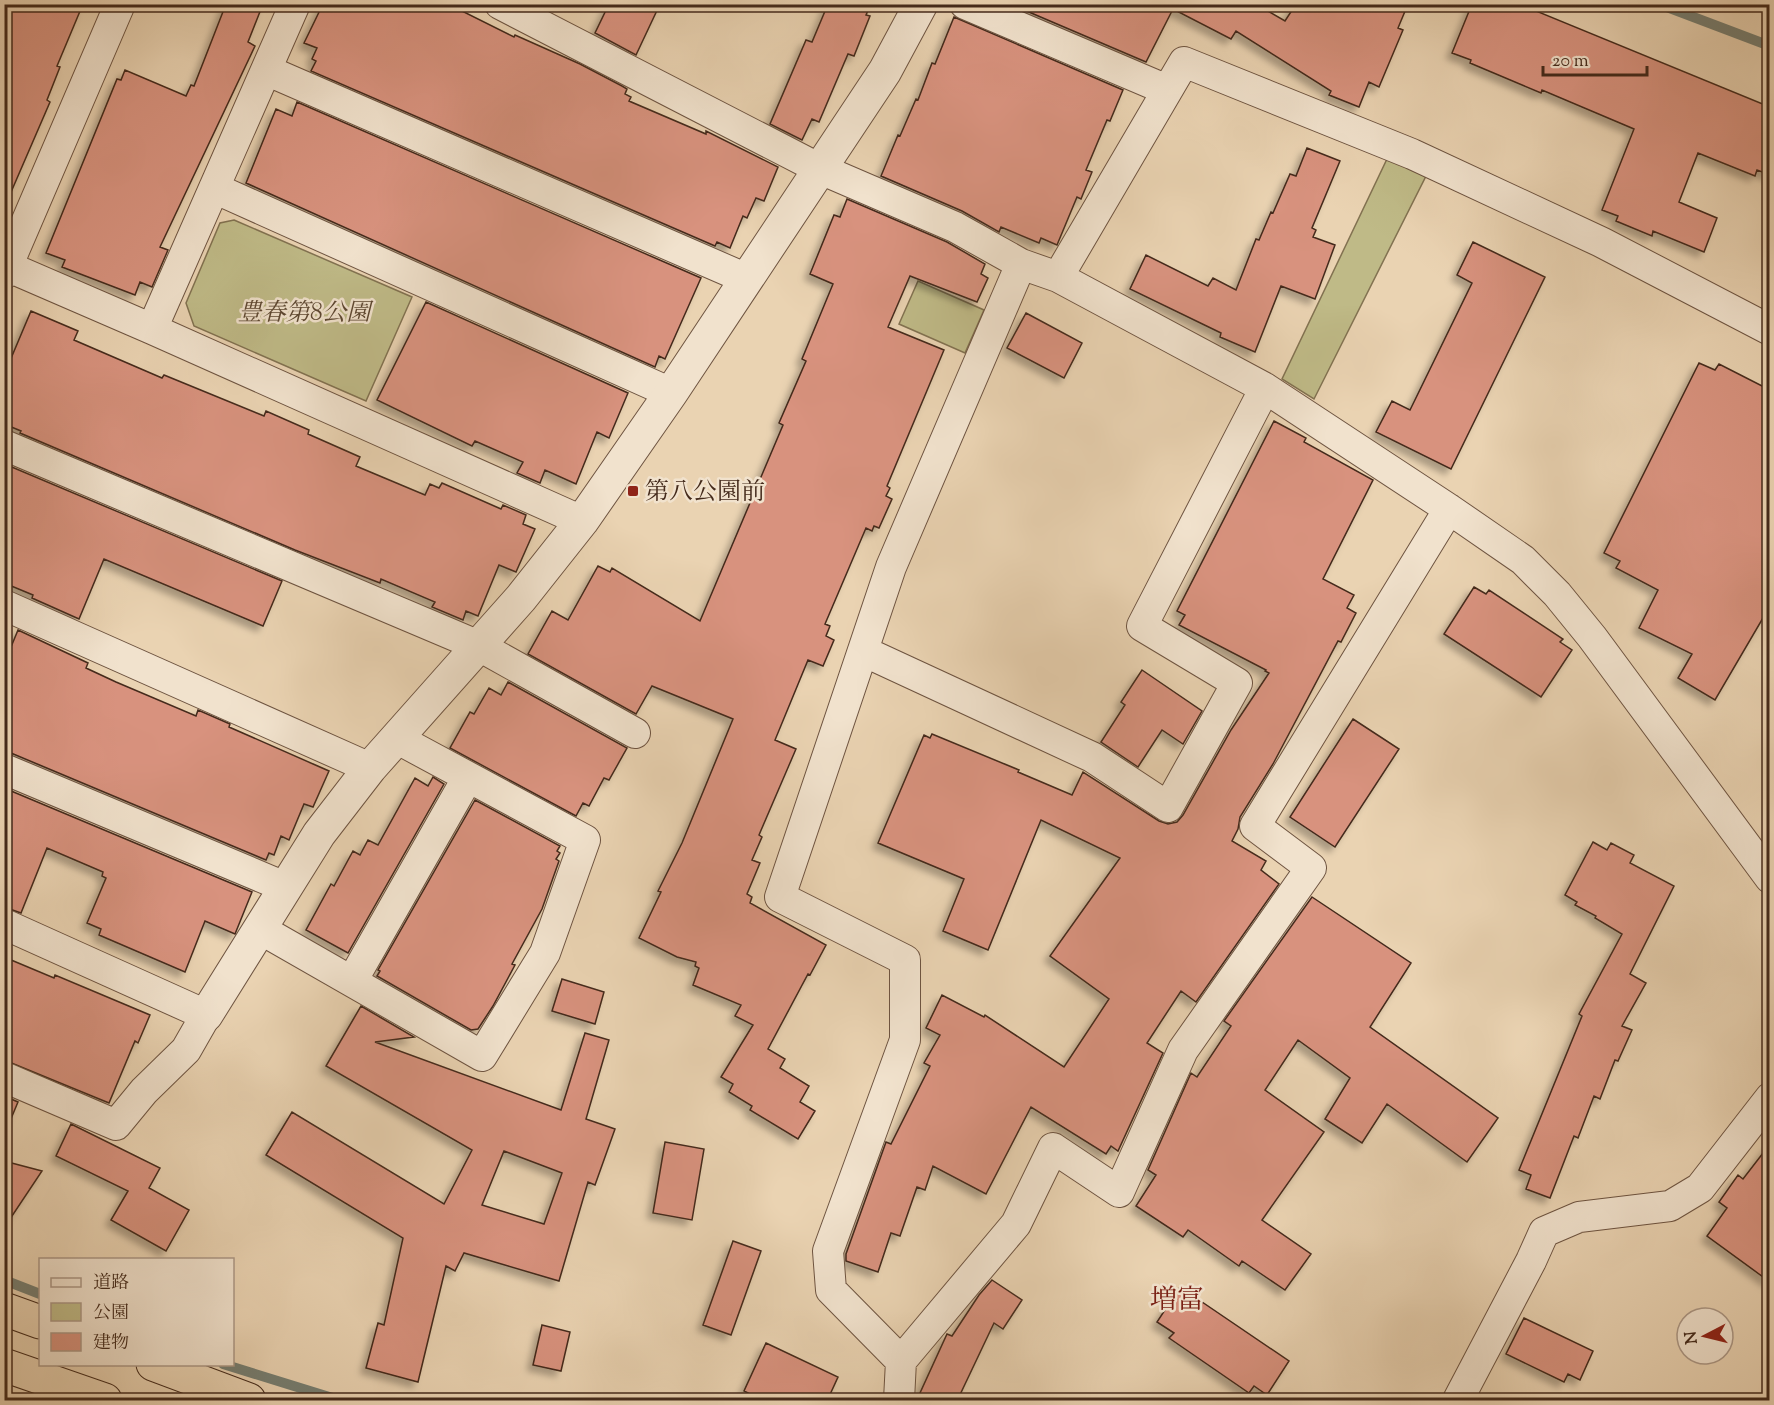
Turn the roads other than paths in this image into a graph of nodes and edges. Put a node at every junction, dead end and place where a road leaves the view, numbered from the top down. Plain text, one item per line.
1 (120, 4) edge
2 (295, 4) edge
3 (500, 4) edge
4 (921, 4) edge
5 (965, 4) edge
6 (266, 70) junction
7 (1167, 90) junction
8 (819, 168) junction
9 (214, 188) junction
10 (1022, 264) junction
11 (5, 269) edge
12 (1058, 277) junction
13 (747, 279) junction
14 (152, 329) junction
15 (1770, 330) edge
16 (1265, 388) junction
17 (671, 393) junction
18 (4, 445) edge
19 (1449, 509) junction
20 (582, 521) junction
21 (4, 605) edge
22 (479, 646) junction
23 (863, 651) junction
24 (635, 733) dead end
25 (396, 738) junction
26 (370, 768) junction
27 (4, 769) edge
28 (468, 777) junction
29 (1770, 878) edge
30 (285, 887) junction
31 (4, 924) edge
32 (260, 929) junction
33 (352, 981) junction
34 (206, 1015) junction
35 (4, 1077) edge
36 (1770, 1098) edge
37 (4, 1309) edge
38 (39, 1322) edge
39 (901, 1361) junction
40 (4, 1365) edge
41 (156, 1366) edge
42 (90, 1398) edge
43 (249, 1401) edge
44 (899, 1401) edge
45 (1458, 1401) edge

1 - 11 street
2 - 6 street
3 - 8 street
4 - 8 street
5 - 7 street
6 - 9 street
6 - 13 street
7 - 12 street
7 - 15 street
8 - 10 street
8 - 13 street
9 - 14 street
9 - 17 street
10 - 12 street
10 - 23 street
11 - 14 street
12 - 16 street
13 - 17 street
14 - 20 street
16 - 19 street
16 - 23 street
17 - 20 street
18 - 22 street
19 - 29 street
19 - 39 street
20 - 22 street
21 - 26 street
22 - 24 street
22 - 25 street
23 - 39 street
25 - 26 street
25 - 28 street
26 - 30 street
27 - 30 street
28 - 33 street
28 - 33 street
30 - 32 street
31 - 34 street
32 - 33 street
32 - 34 street
34 - 35 street
36 - 45 street
37 - 38 highway
39 - 44 street
40 - 42 highway
41 - 43 highway

